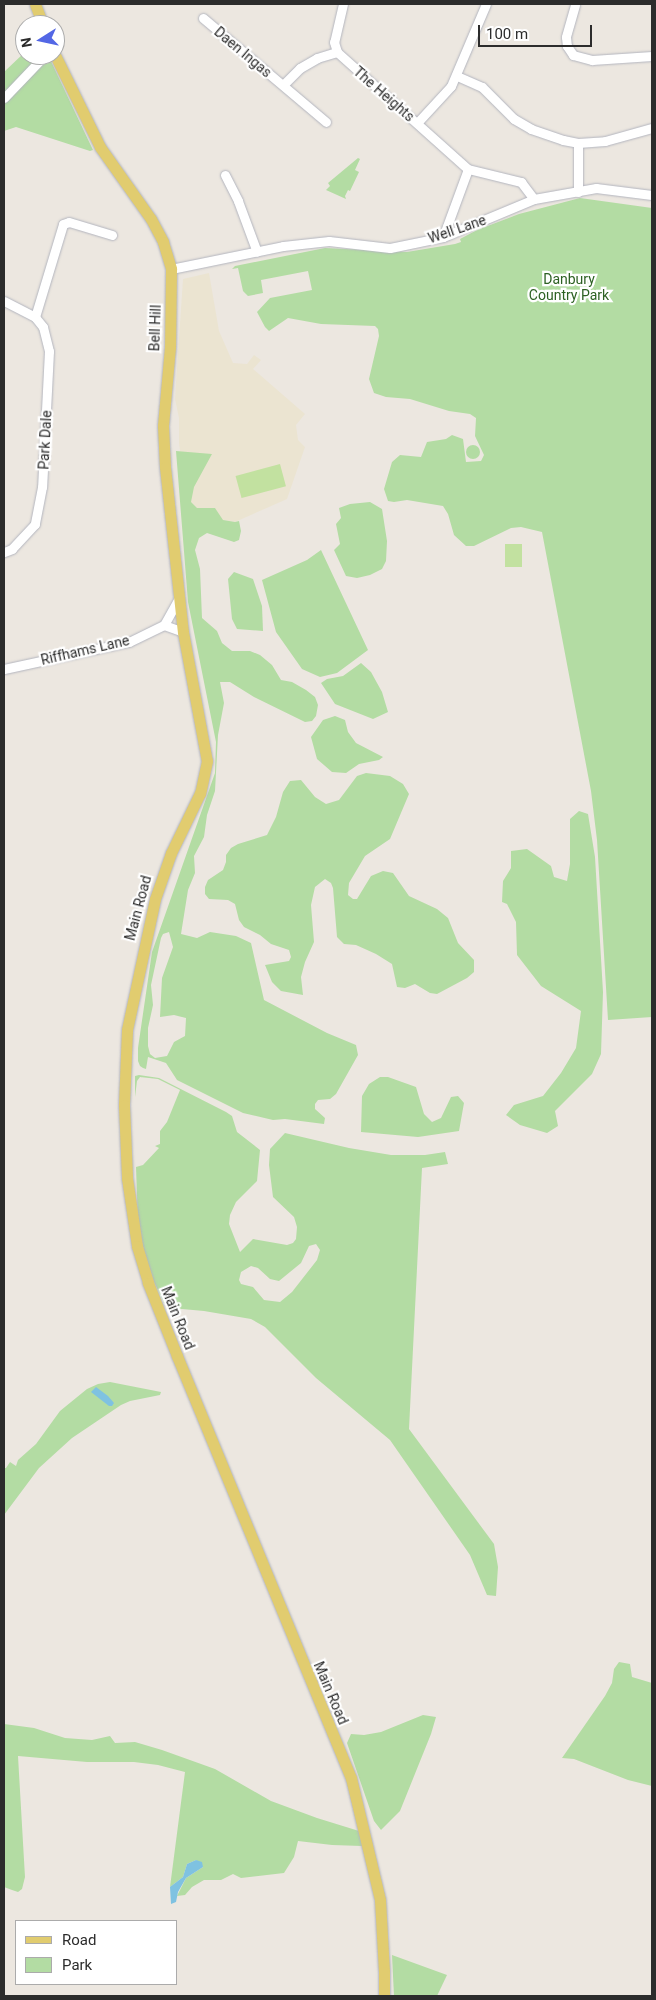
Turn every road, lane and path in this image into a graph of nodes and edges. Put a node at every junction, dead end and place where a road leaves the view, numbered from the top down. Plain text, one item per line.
1 (343, 4) edge
2 (486, 4) edge
3 (575, 5) edge
4 (203, 18) dead end
5 (337, 52) junction
6 (652, 56) edge
7 (35, 65) edge
8 (60, 65) edge
9 (457, 76) junction
10 (283, 86) junction
11 (4, 98) edge
12 (326, 122) dead end
13 (418, 123) junction
14 (652, 126) edge
15 (578, 143) junction
16 (468, 169) junction
17 (225, 175) dead end
18 (578, 192) junction
19 (652, 195) edge
20 (534, 199) junction
21 (112, 234) dead end
22 (443, 237) junction
23 (257, 252) junction
24 (171, 269) junction
25 (4, 301) edge
26 (35, 317) junction
27 (4, 552) edge
28 (179, 598) junction
29 (164, 625) junction
30 (183, 632) junction
31 (4, 669) edge
32 (384, 1996) edge

1 - 5 street
2 - 9 street
3 - 6 street
4 - 10 street, Daen Ingas
5 - 10 street, Daen Ingas
5 - 13 street, The Heights
7 - 11 street
8 - 24 main road, Bell Hill
9 - 13 street
9 - 15 street
10 - 12 street, Daen Ingas
13 - 16 street, The Heights
14 - 15 street
15 - 18 street
16 - 20 street, The Heights
16 - 22 street
17 - 23 street
18 - 19 street, Well Lane
18 - 20 street, Well Lane
20 - 22 street, Well Lane
21 - 26 street
22 - 23 street, Well Lane
23 - 24 street, Well Lane
24 - 28 main road, Bell Hill
25 - 26 street
26 - 27 street, Park Dale
28 - 29 street
28 - 30 main road, Bell Hill
29 - 30 street
29 - 31 street, Riffhams Lane
30 - 32 main road, Main Road

